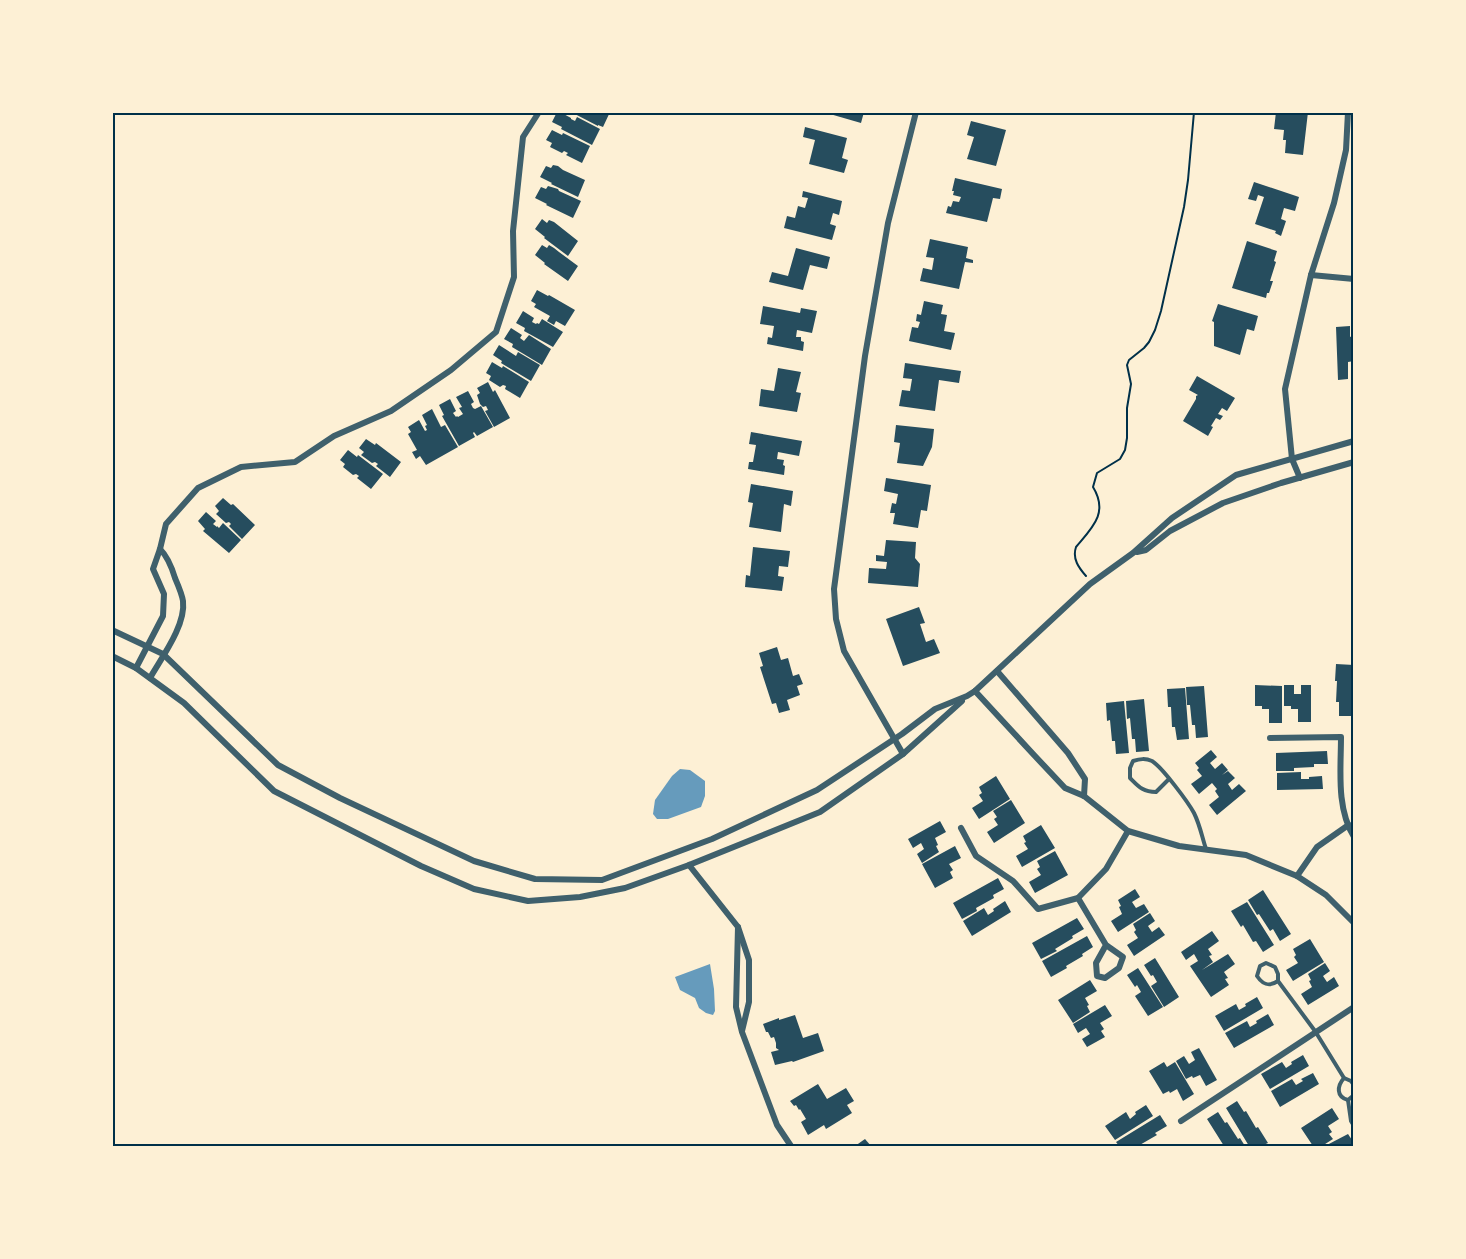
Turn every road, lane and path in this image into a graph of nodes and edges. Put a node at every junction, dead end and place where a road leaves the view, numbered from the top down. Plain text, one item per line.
1 (539, 112) edge
2 (916, 112) edge
3 (1194, 112) edge
4 (1348, 112) edge
5 (1311, 275) junction
6 (1353, 279) edge
7 (1353, 441) edge
8 (1293, 459) junction
9 (1353, 462) edge
10 (1300, 478) junction
11 (160, 549) junction
12 (1133, 553) junction
13 (1092, 582) junction
14 (112, 630) edge
15 (148, 646) junction
16 (163, 654) junction
17 (112, 656) edge
18 (136, 668) junction
19 (997, 670) junction
20 (150, 678) junction
21 (975, 691) junction
22 (967, 696) junction
23 (1270, 738) dead end
24 (894, 740) junction
25 (903, 754) junction
26 (1169, 779) junction
27 (1084, 796) junction
28 (1350, 826) edge
29 (961, 828) dead end
30 (1128, 831) junction
31 (1353, 837) edge
32 (1206, 849) junction
33 (688, 865) junction
34 (1297, 876) junction
35 (1078, 898) junction
36 (1353, 923) edge
37 (738, 927) junction
38 (1106, 945) junction
39 (1278, 981) junction
40 (1353, 1007) edge
41 (1315, 1031) junction
42 (742, 1032) junction
43 (1344, 1078) junction
44 (1353, 1085) edge
45 (1353, 1095) edge
46 (1348, 1100) junction
47 (1181, 1121) dead end
48 (1353, 1126) edge
49 (791, 1146) edge

1 - 11 street
2 - 24 street
3 - 13 path
4 - 5 street
5 - 6 street
5 - 8 street
7 - 8 street
8 - 10 street
8 - 12 street
9 - 10 street
10 - 12 street
11 - 15 street
11 - 16 street
12 - 13 street
13 - 19 street
14 - 15 street
15 - 16 street
15 - 18 street
16 - 20 street
16 - 24 street
17 - 18 street
18 - 20 street
19 - 21 street
19 - 27 street
20 - 33 street
21 - 22 street
21 - 27 street
22 - 24 street
22 - 25 street
23 - 28 street
24 - 25 street
25 - 33 street
26 - 26 lane
26 - 32 lane
27 - 30 street
28 - 31 street
28 - 34 street
29 - 35 street
30 - 32 street
30 - 35 street
32 - 34 street
33 - 37 street
34 - 36 street
35 - 38 street
37 - 42 street
37 - 42 street
38 - 38 street
39 - 39 lane
39 - 41 lane
40 - 41 street
41 - 43 lane
41 - 47 street
42 - 49 street
43 - 44 lane
43 - 46 lane
45 - 46 lane
46 - 48 lane

